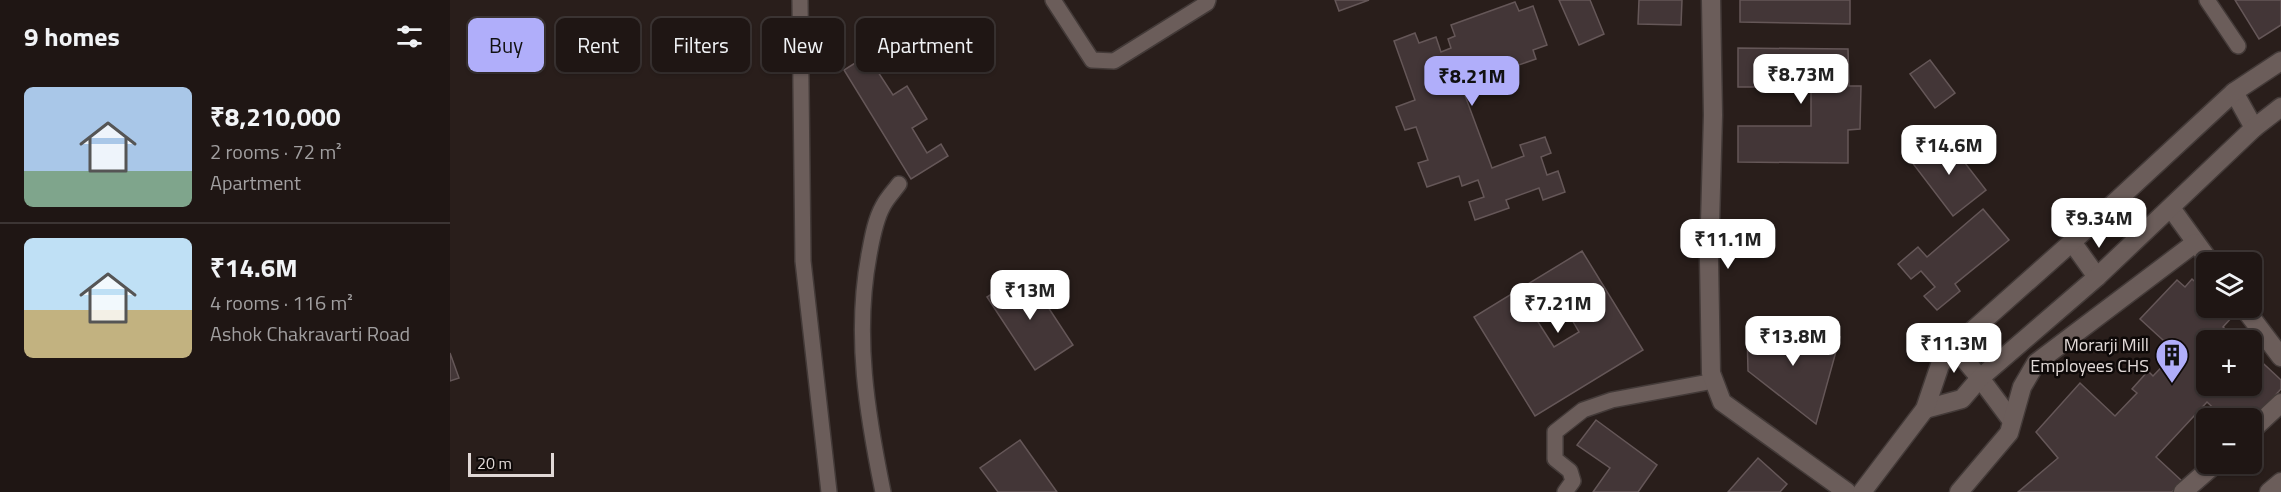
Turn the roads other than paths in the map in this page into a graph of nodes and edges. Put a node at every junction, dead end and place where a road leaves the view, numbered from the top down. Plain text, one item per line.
1 (800, 0) edge
2 (1053, 0) edge
3 (1208, 0) edge
4 (1711, 0) edge
5 (2207, 0) edge
6 (2238, 46) dead end
7 (2281, 61) edge
8 (2234, 92) junction
9 (2281, 107) edge
10 (2254, 128) junction
11 (899, 184) dead end
12 (2171, 208) junction
13 (2072, 242) junction
14 (2195, 243) junction
15 (2202, 252) edge
16 (2097, 277) junction
17 (2252, 318) edge
18 (1954, 347) junction
19 (2281, 357) edge
20 (1980, 378) junction
21 (1714, 381) junction
22 (2281, 403) edge
23 (1925, 409) junction
24 (2012, 421) junction
25 (2262, 421) edge
26 (2204, 474) edge
27 (2281, 482) edge
28 (829, 492) edge
29 (883, 492) edge
30 (1565, 492) edge
31 (1847, 492) edge
32 (1862, 492) edge
33 (1959, 492) edge
34 (2183, 492) edge
35 (2269, 492) edge

1 - 28 lane
2 - 3 lane
4 - 21 street
5 - 6 lane
7 - 8 street
8 - 10 street
8 - 13 street
9 - 10 street
10 - 12 street
11 - 29 lane
12 - 14 street
12 - 16 street
13 - 16 street
13 - 18 street
14 - 15 street
14 - 24 street
16 - 20 street
17 - 19 street
18 - 20 street
18 - 23 street
20 - 23 street
20 - 24 street
21 - 30 lane
21 - 31 street
22 - 25 street
23 - 32 street
24 - 33 street
26 - 34 street
27 - 35 street

